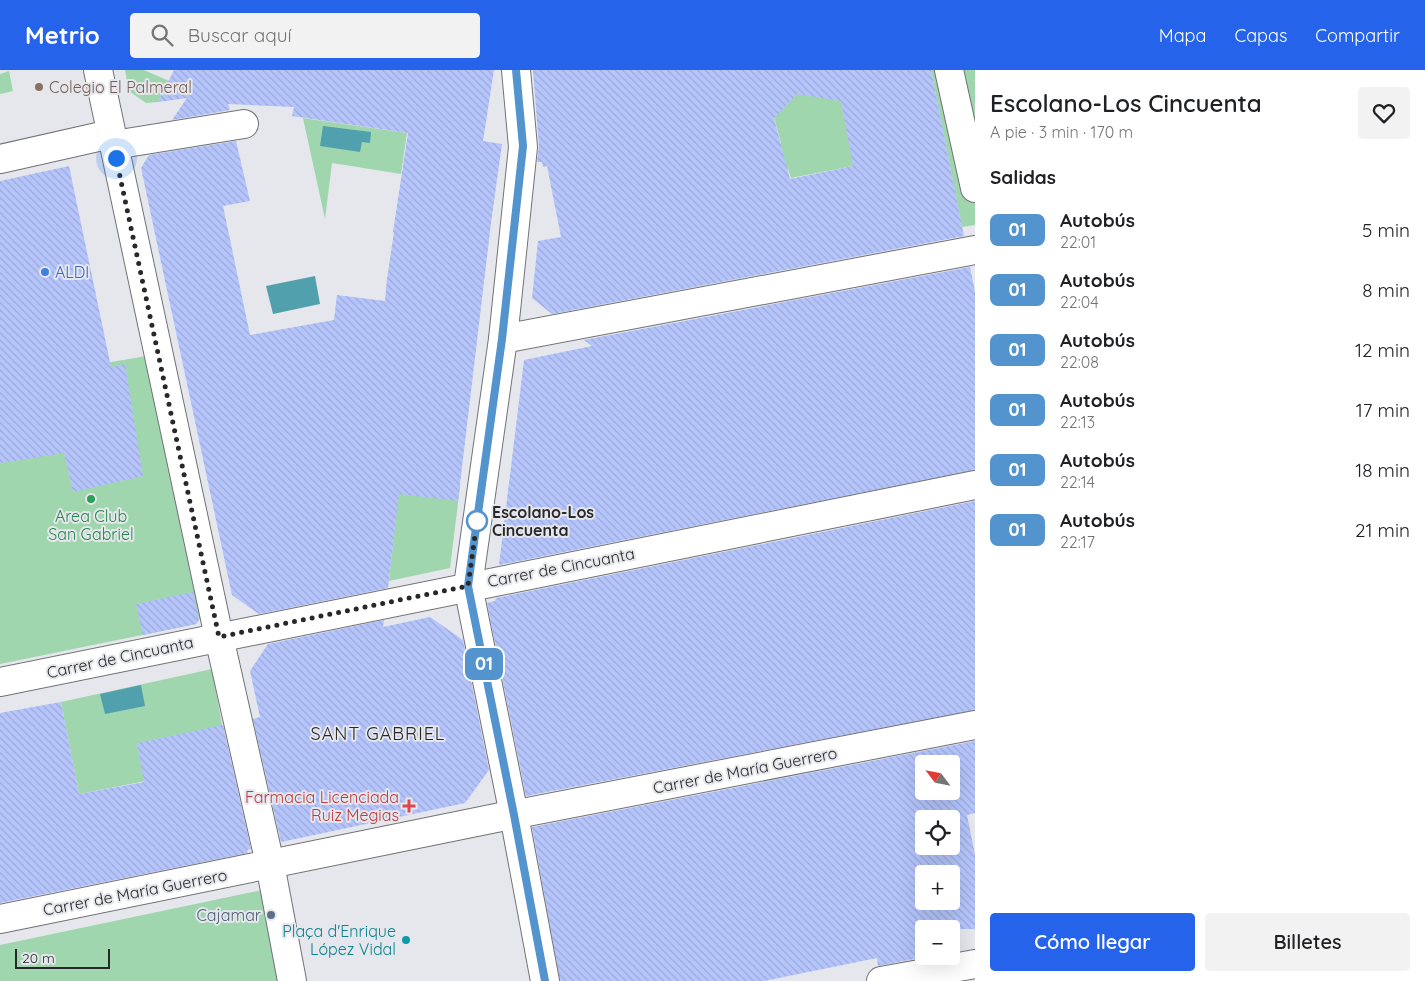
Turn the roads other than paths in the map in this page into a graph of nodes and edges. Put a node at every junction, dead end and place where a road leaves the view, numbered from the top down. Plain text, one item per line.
1 (98, 70) edge
2 (516, 70) edge
3 (949, 70) edge
4 (244, 124) dead end
5 (112, 140) junction
6 (0, 159) edge
7 (975, 188) edge
8 (975, 250) edge
9 (502, 339) junction
10 (975, 485) edge
11 (468, 586) junction
12 (219, 637) junction
13 (0, 682) edge
14 (975, 725) edge
15 (514, 815) junction
16 (270, 864) junction
17 (0, 919) edge
18 (975, 964) edge
19 (292, 981) edge
20 (545, 981) edge
21 (882, 981) edge

1 - 5 street
2 - 9 street
3 - 7 street
4 - 5 street
5 - 6 street
5 - 12 street
8 - 9 street
9 - 11 street
10 - 11 street, Carrer de Cincuanta
11 - 12 street, Carrer de Cincuanta
11 - 15 street
12 - 13 street, Carrer de Cincuanta
12 - 16 street
14 - 15 street, Carrer de María Guerrero
15 - 16 street
15 - 20 street
16 - 17 street, Carrer de María Guerrero
16 - 19 street
18 - 21 street

